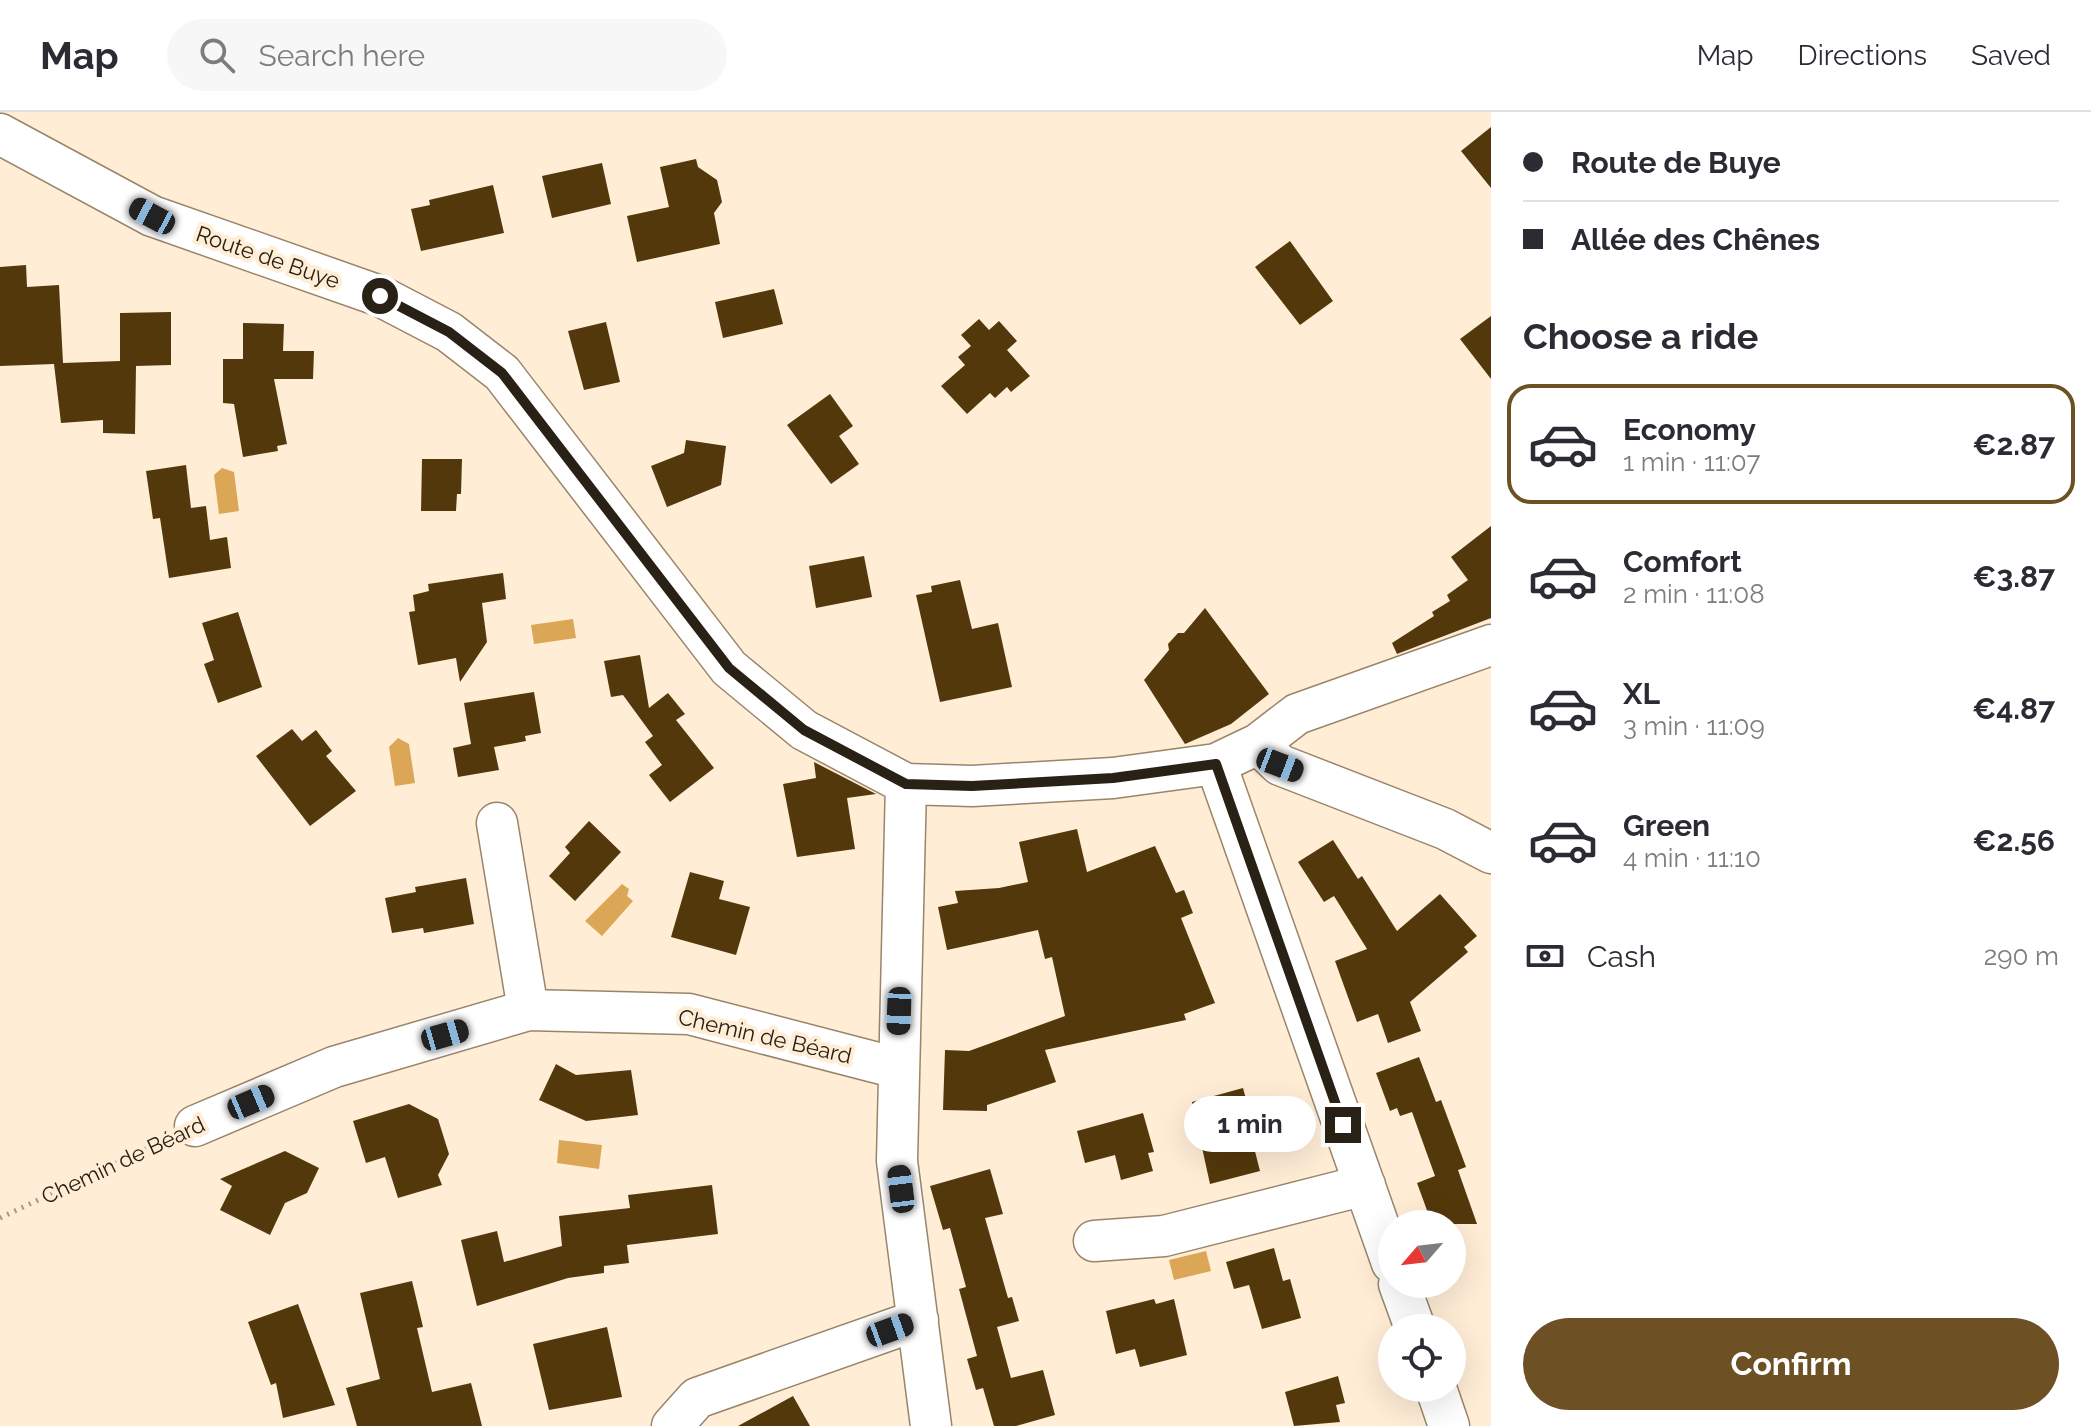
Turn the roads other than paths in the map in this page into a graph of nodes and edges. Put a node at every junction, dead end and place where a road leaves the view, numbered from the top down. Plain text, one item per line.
1 (0, 134) edge
2 (1491, 645) edge
3 (1258, 744) junction
4 (1216, 764) junction
5 (906, 784) junction
6 (497, 823) dead end
7 (1491, 853) edge
8 (528, 1010) junction
9 (897, 1068) junction
10 (195, 1126) road end
11 (1365, 1185) junction
12 (1378, 1223) edge
13 (1094, 1241) dead end
14 (918, 1320) junction
15 (1441, 1402) edge
16 (672, 1426) edge
17 (931, 1426) edge
18 (1449, 1426) edge

1 - 5 street, Route de Buye
2 - 3 street, Route de Buye
3 - 4 street, Route de Buye
3 - 7 street
4 - 5 street, Route de Buye
4 - 11 street
5 - 9 street
6 - 8 street
8 - 9 street, Chemin de Béard
8 - 10 street, Chemin de Béard
9 - 14 street
11 - 12 street
11 - 13 street
14 - 16 street
14 - 17 street
15 - 18 street

